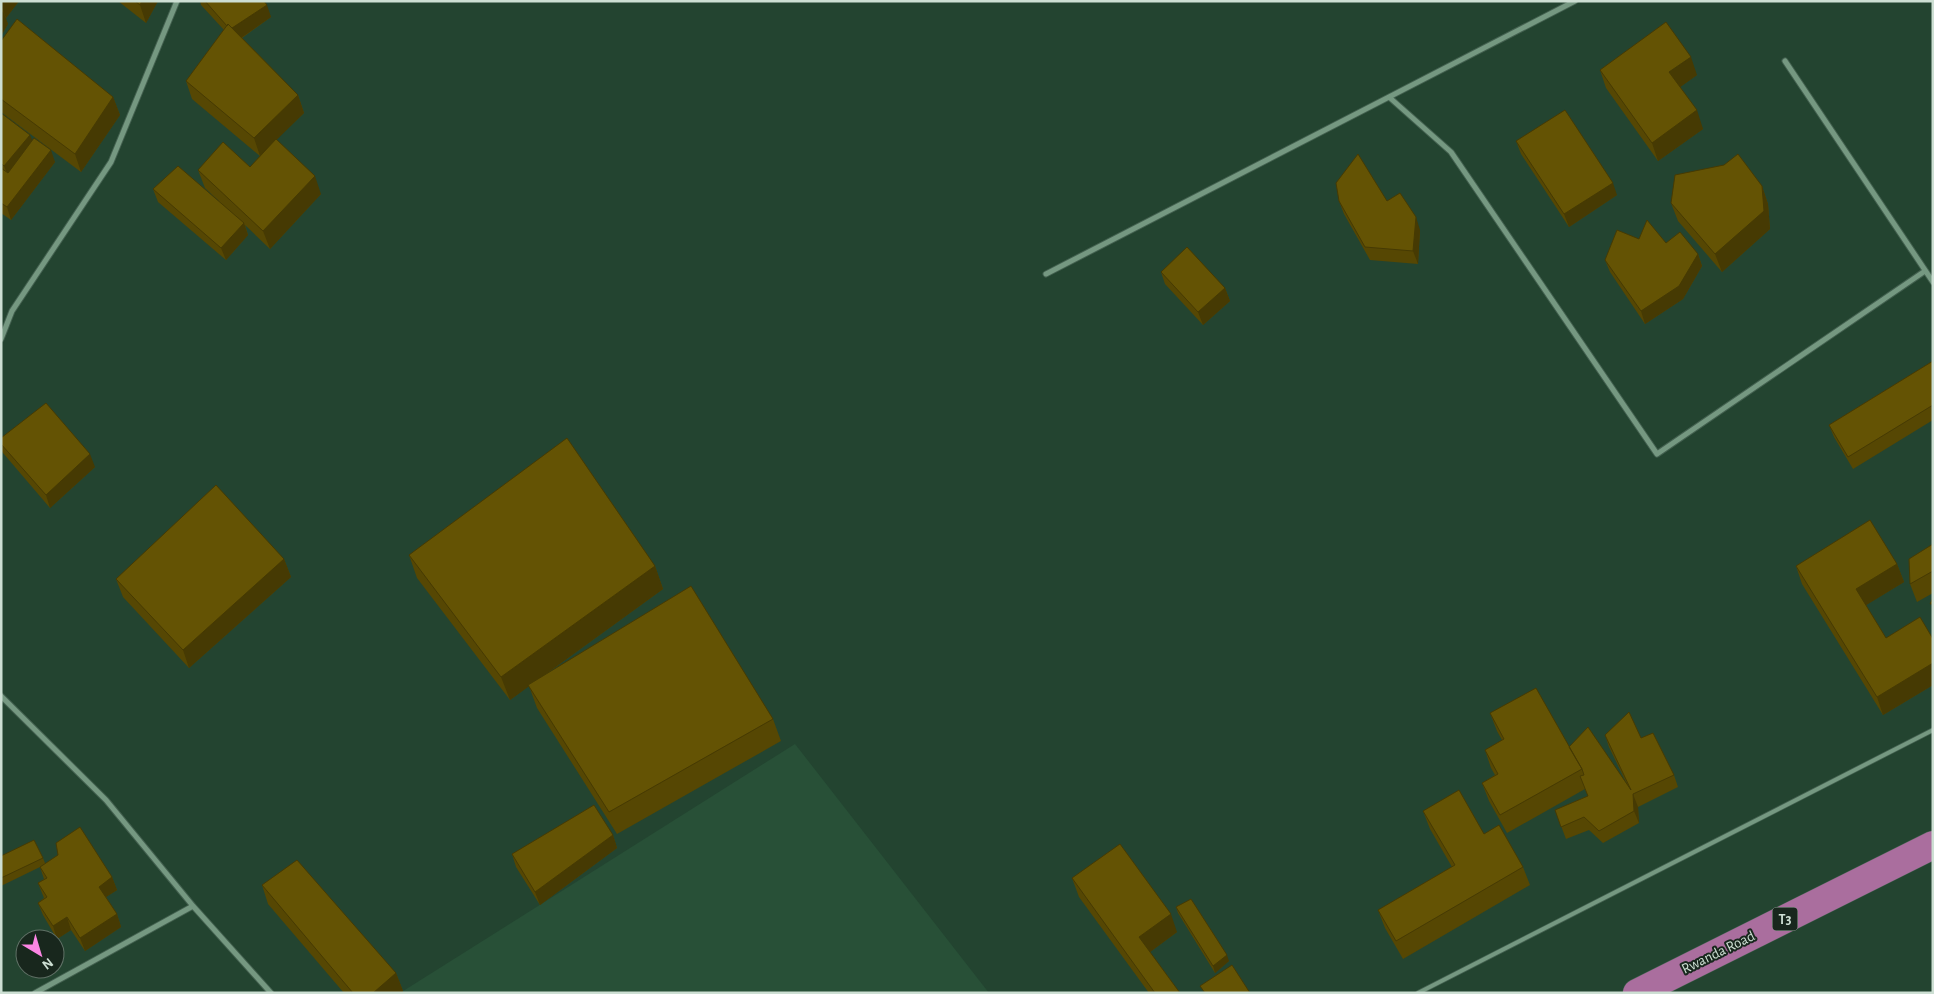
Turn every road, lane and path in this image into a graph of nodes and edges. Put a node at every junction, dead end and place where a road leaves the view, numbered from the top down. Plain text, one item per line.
1 (177, 1) edge
2 (1575, 1) edge
3 (1785, 61) dead end
4 (1390, 97) junction
5 (1925, 270) junction
6 (1046, 274) dead end
7 (1933, 282) edge
8 (1, 340) edge
9 (1, 696) edge
10 (1933, 730) edge
11 (1933, 845) edge
12 (193, 906) junction
13 (35, 993) edge
14 (271, 993) edge
15 (1418, 993) edge
16 (1637, 993) edge

1 - 8 street
2 - 4 street
3 - 5 street
4 - 5 street
4 - 6 street
5 - 7 street
9 - 12 street
10 - 15 lane
11 - 16 highway, Rwanda Road / T3
12 - 13 street
12 - 14 street

